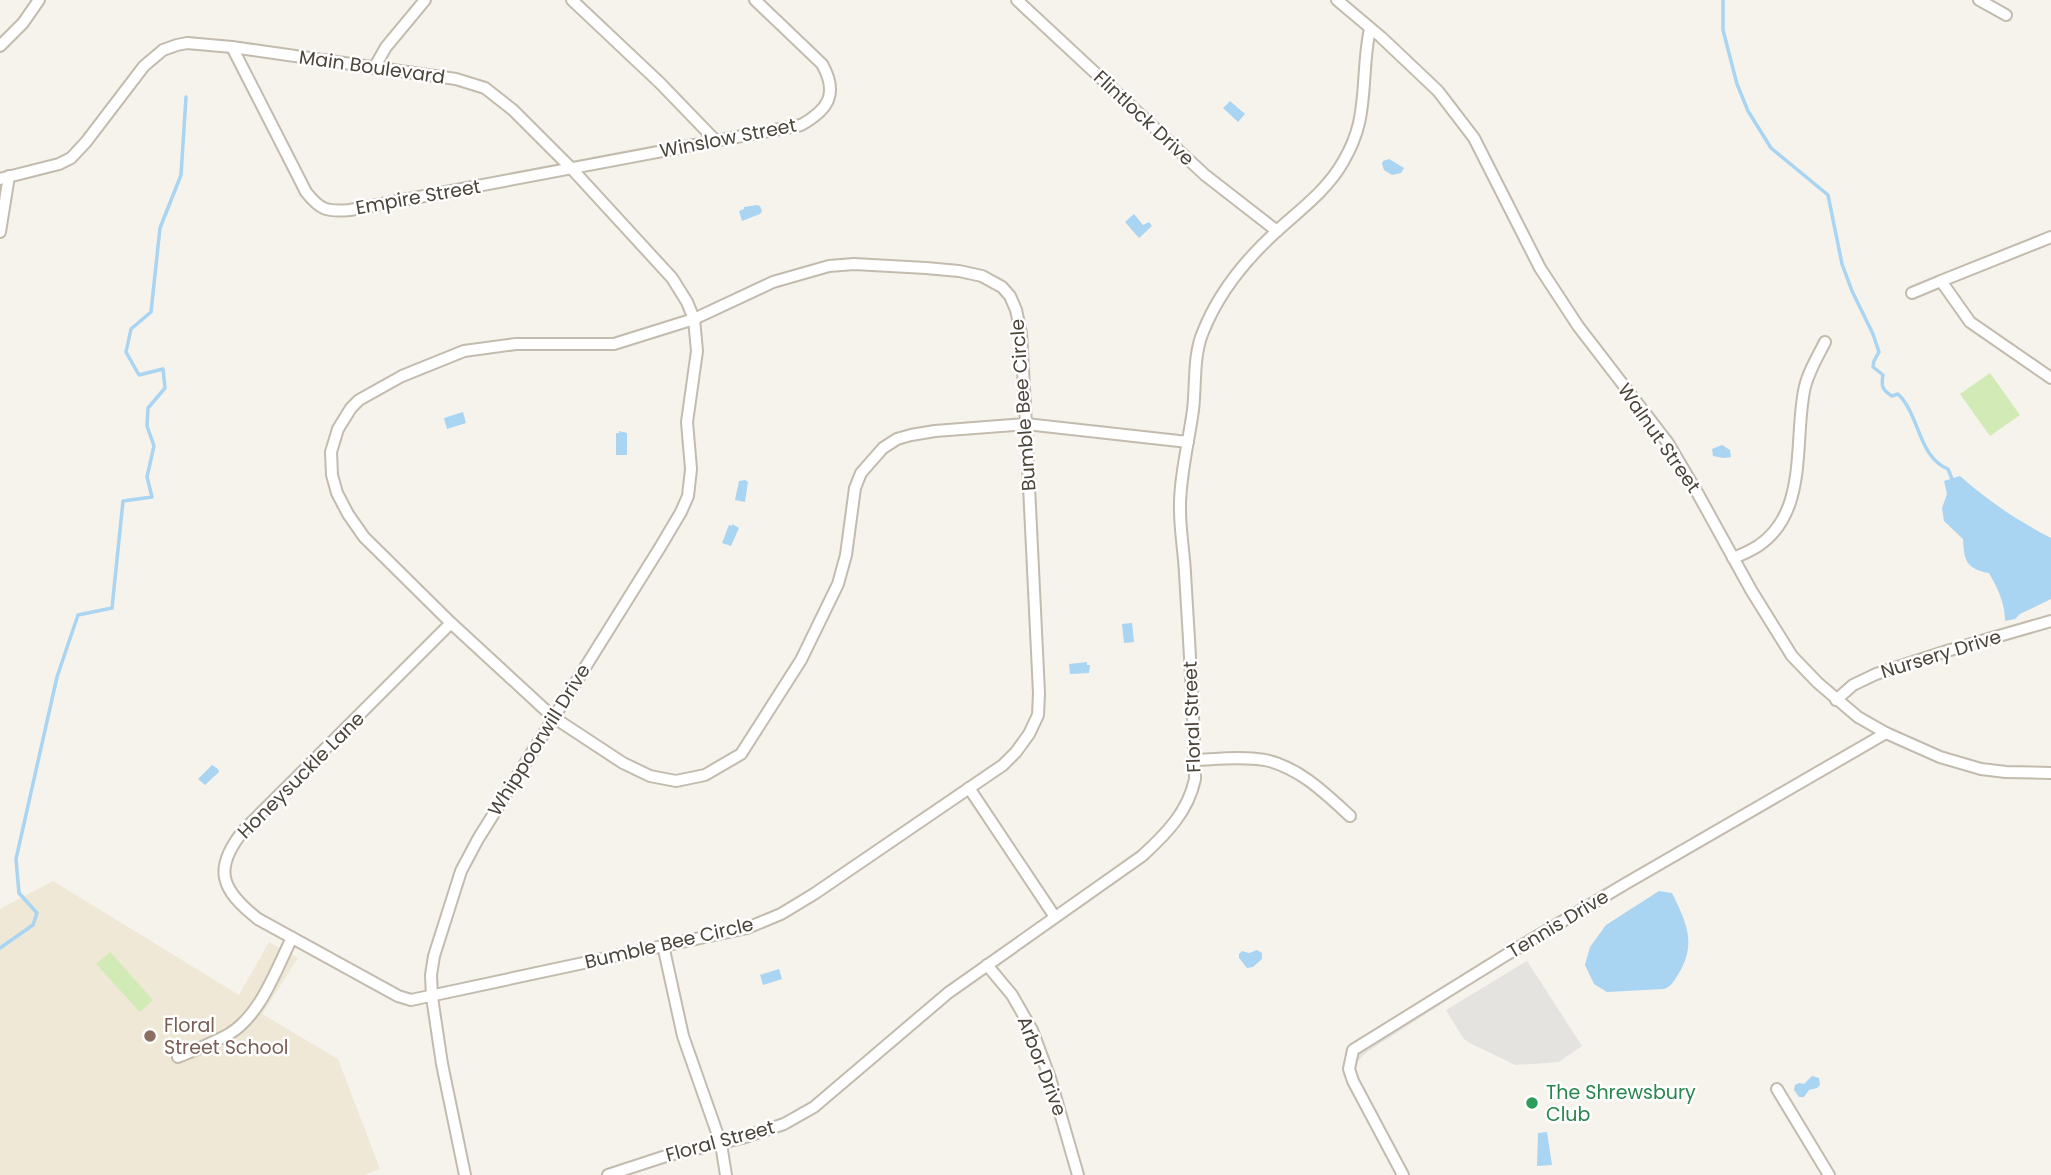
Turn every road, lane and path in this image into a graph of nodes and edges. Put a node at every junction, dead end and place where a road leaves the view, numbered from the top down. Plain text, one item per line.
1 (39, 0) edge
2 (425, 0) edge
3 (572, 0) edge
4 (755, 0) edge
5 (1017, 0) edge
6 (1337, 0) edge
7 (1979, 0) edge
8 (2006, 15) dead end
9 (1370, 29) junction
10 (0, 46) edge
11 (232, 47) junction
12 (374, 68) junction
13 (716, 141) junction
14 (572, 169) junction
15 (4, 178) edge
16 (1277, 231) junction
17 (0, 232) edge
18 (2051, 237) edge
19 (1941, 281) junction
20 (1912, 293) dead end
21 (694, 319) junction
22 (1825, 342) dead end
23 (2051, 377) edge
24 (1026, 424) junction
25 (1188, 442) junction
26 (1733, 558) junction
27 (2051, 621) edge
28 (451, 623) junction
29 (1836, 700) junction
30 (553, 717) junction
31 (1886, 733) junction
32 (1195, 760) junction
33 (2051, 773) edge
34 (970, 788) junction
35 (1350, 817) dead end
36 (1055, 917) junction
37 (292, 938) junction
38 (663, 945) junction
39 (988, 965) junction
40 (432, 997) junction
41 (178, 1057) dead end
42 (1777, 1089) dead end
43 (720, 1144) junction
44 (465, 1175) edge
45 (608, 1175) edge
46 (726, 1175) edge
47 (1078, 1175) edge
48 (1403, 1175) edge
49 (1829, 1175) edge

1 - 10 street
2 - 12 street
3 - 13 street
4 - 13 street, Winslow Street
5 - 16 street, Flintlock Drive
6 - 9 street, Walnut Street
7 - 8 street
9 - 16 street, Floral Street
9 - 26 street, Walnut Street
11 - 12 street, Main Boulevard
11 - 14 street, Empire Street
11 - 15 street, Main Boulevard
12 - 14 street, Main Boulevard
13 - 14 street, Winslow Street
14 - 21 street, Main Boulevard
15 - 17 street
16 - 25 street, Floral Street
18 - 19 street
19 - 20 street
19 - 23 street
21 - 24 street, Bumble Bee Circle
21 - 28 street, Bumble Bee Circle
21 - 30 street, Whippoorwill Drive
22 - 26 street
24 - 25 street, Bumble Bee Circle
24 - 30 street, Bumble Bee Circle
24 - 34 street, Bumble Bee Circle
25 - 32 street, Floral Street
26 - 29 street, Walnut Street
27 - 29 street, Nursery Drive
28 - 30 street, Bumble Bee Circle
28 - 37 street, Honeysuckle Lane
29 - 31 street, Walnut Street
30 - 40 street, Whippoorwill Drive
31 - 33 street, Walnut Street
31 - 48 street, Tennis Drive
32 - 35 street
32 - 36 street, Floral Street
34 - 36 street
34 - 38 street, Bumble Bee Circle
36 - 39 street, Floral Street
37 - 40 street, Honeysuckle Lane
37 - 41 street
38 - 40 street, Bumble Bee Circle
38 - 43 street
39 - 43 street, Floral Street
39 - 47 street, Arbor Drive
40 - 44 street, Whippoorwill Drive
42 - 49 street
43 - 45 street, Floral Street
43 - 46 street

